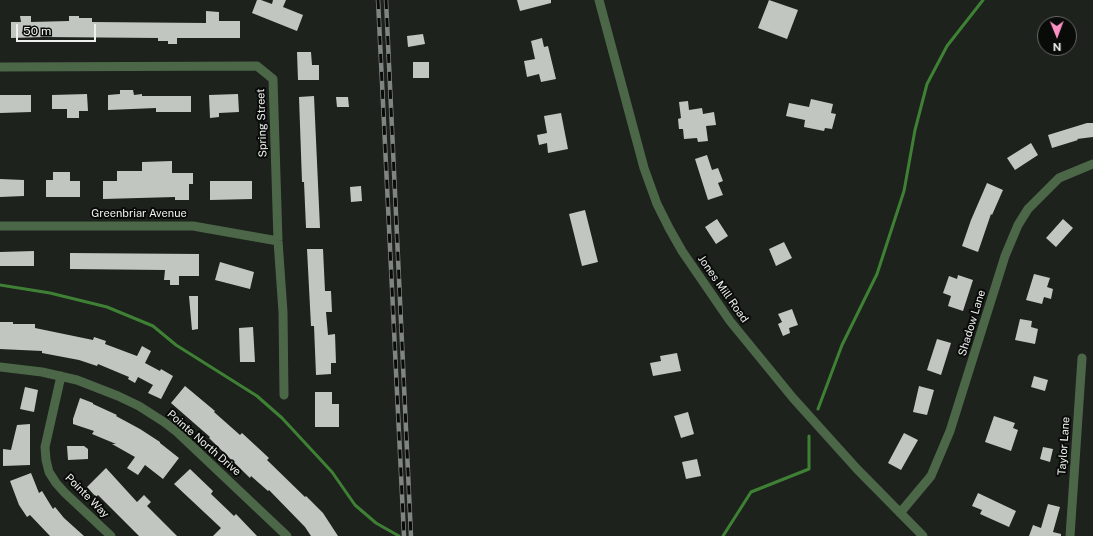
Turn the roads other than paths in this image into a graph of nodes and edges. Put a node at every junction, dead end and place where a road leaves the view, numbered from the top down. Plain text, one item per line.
1 (599, 0) edge
2 (0, 67) edge
3 (1093, 164) edge
4 (0, 226) edge
5 (278, 241) junction
6 (1082, 358) dead end
7 (0, 367) edge
8 (61, 376) junction
9 (284, 395) dead end
10 (900, 513) junction
11 (111, 536) edge
12 (287, 536) edge
13 (923, 536) edge
14 (1070, 536) edge

1 - 10 street, Jones Mill Road
2 - 5 street, Spring Street
3 - 10 street, Shadow Lane
4 - 5 street, Greenbriar Avenue
5 - 9 street, Spring Street
6 - 14 street, Taylor Lane
7 - 8 street, Pointe North Drive
8 - 11 street, Pointe Way
8 - 12 street, Pointe North Drive
10 - 13 street, Jones Mill Road

